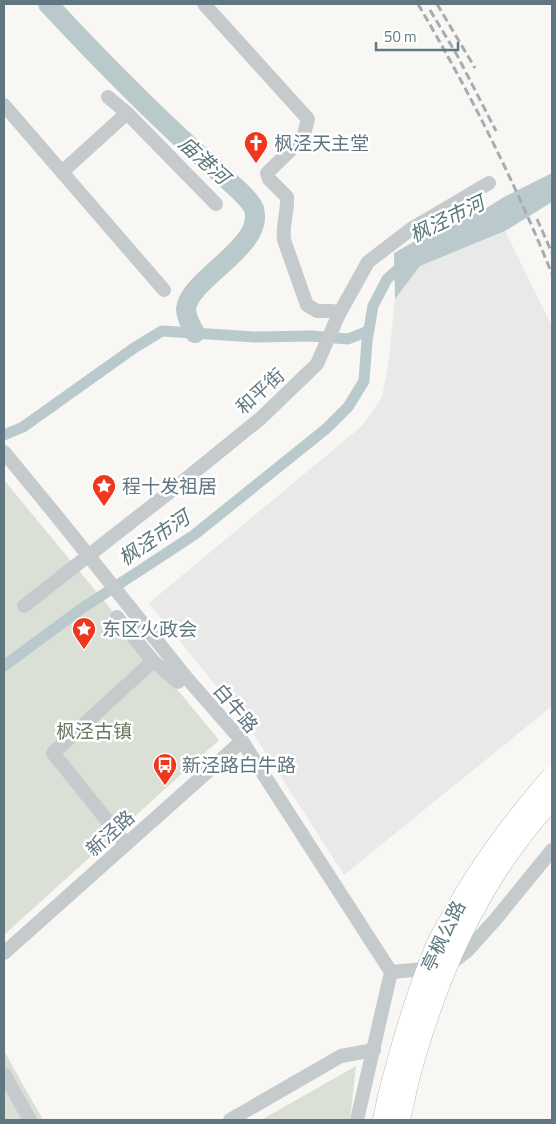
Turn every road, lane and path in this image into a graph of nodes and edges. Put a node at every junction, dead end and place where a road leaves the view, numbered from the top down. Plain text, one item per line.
1 (204, 4) edge
2 (108, 96) dead end
3 (4, 105) edge
4 (127, 113) junction
5 (62, 172) junction
6 (490, 183) dead end
7 (216, 204) dead end
8 (164, 290) dead end
9 (337, 319) junction
10 (7, 455) edge
11 (24, 606) dead end
12 (117, 618) dead end
13 (153, 661) junction
14 (184, 676) junction
15 (242, 741) junction
16 (552, 776) edge
17 (552, 800) edge
18 (126, 844) junction
19 (552, 850) edge
20 (4, 953) edge
21 (391, 972) junction
22 (374, 1050) junction
23 (4, 1074) edge
24 (396, 1097) junction
25 (30, 1120) edge
26 (230, 1120) edge
27 (357, 1120) edge
28 (383, 1120) edge
29 (400, 1120) edge

1 - 9 street
2 - 4 street
3 - 5 street
4 - 5 street
4 - 7 street
5 - 8 street
6 - 9 street, 和平街
9 - 11 street, 和平街
10 - 14 street, 白牛路, bridge
12 - 13 street
13 - 14 street
13 - 18 street
14 - 15 street, 白牛路
15 - 18 street, 新泾路
15 - 21 street, 白牛路
16 - 24 highway, 亭枫公路, bridge
17 - 24 highway, 亭枫公路, bridge
18 - 20 street, 新泾路
19 - 21 street
21 - 22 street
22 - 26 street
22 - 27 street
23 - 25 street
24 - 28 highway, 亭枫公路
24 - 29 highway, 亭枫公路

